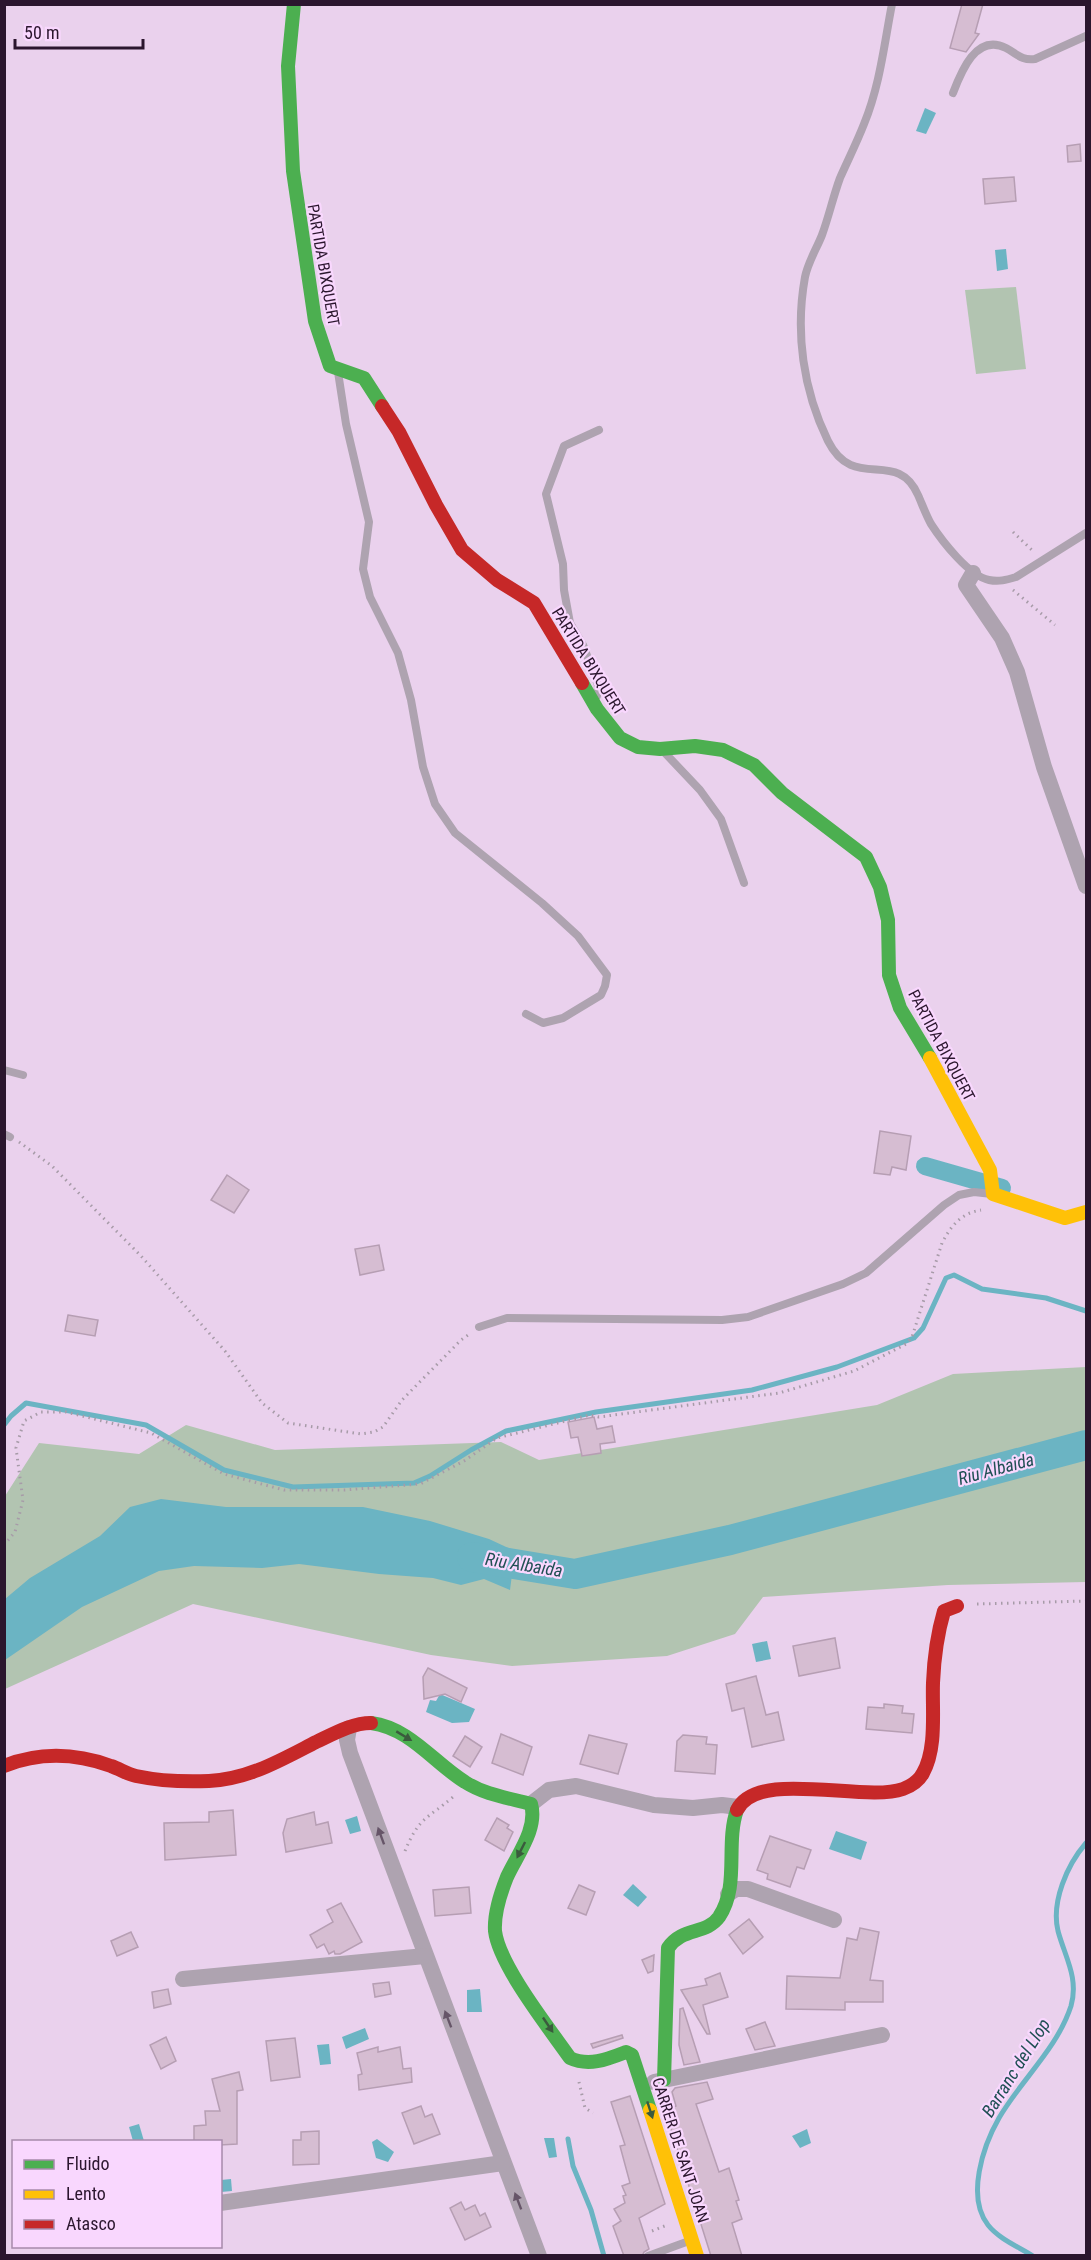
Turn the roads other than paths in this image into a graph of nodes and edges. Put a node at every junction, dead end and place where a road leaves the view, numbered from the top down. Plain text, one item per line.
1 (294, 4) edge
2 (892, 4) edge
3 (1086, 36) edge
4 (952, 93) dead end
5 (338, 369) junction
6 (599, 430) dead end
7 (1086, 533) edge
8 (980, 576) junction
9 (597, 709) junction
10 (660, 749) junction
11 (744, 883) dead end
12 (1086, 886) edge
13 (526, 1014) dead end
14 (4, 1070) edge
15 (23, 1076) dead end
16 (993, 1194) junction
17 (1086, 1212) edge
18 (479, 1327) road end
19 (957, 1606) road end
20 (349, 1728) junction
21 (4, 1766) edge
22 (531, 1804) junction
23 (738, 1807) junction
24 (728, 1894) junction
25 (834, 1920) dead end
26 (425, 1956) junction
27 (183, 1979) dead end
28 (882, 2035) dead end
29 (664, 2080) junction
30 (642, 2084) junction
31 (503, 2163) junction
32 (222, 2203) edge
33 (693, 2240) junction
34 (539, 2256) edge
35 (648, 2256) edge
36 (697, 2256) edge

1 - 5 street, PARTIDA BIXQUERT
2 - 8 lane
3 - 4 lane
5 - 9 street, PARTIDA BIXQUERT
5 - 13 lane
6 - 9 lane
7 - 8 lane
8 - 12 street
9 - 10 street, PARTIDA BIXQUERT
10 - 11 lane
10 - 16 street, PARTIDA BIXQUERT
14 - 15 lane
16 - 17 street
16 - 18 lane
19 - 23 street
20 - 21 street
20 -> 22 street
26 -> 20 street
22 - 23 street
22 -> 30 street, CARRER DE SANT JOAN
23 - 24 street
24 - 25 street
24 - 29 street
26 - 27 street
31 -> 26 street
28 - 29 street
29 - 30 street
30 -> 33 street, CARRER DE SANT JOAN
31 - 32 street
34 -> 31 street
33 - 35 lane
33 - 36 street, CARRER DE SANT JOAN

